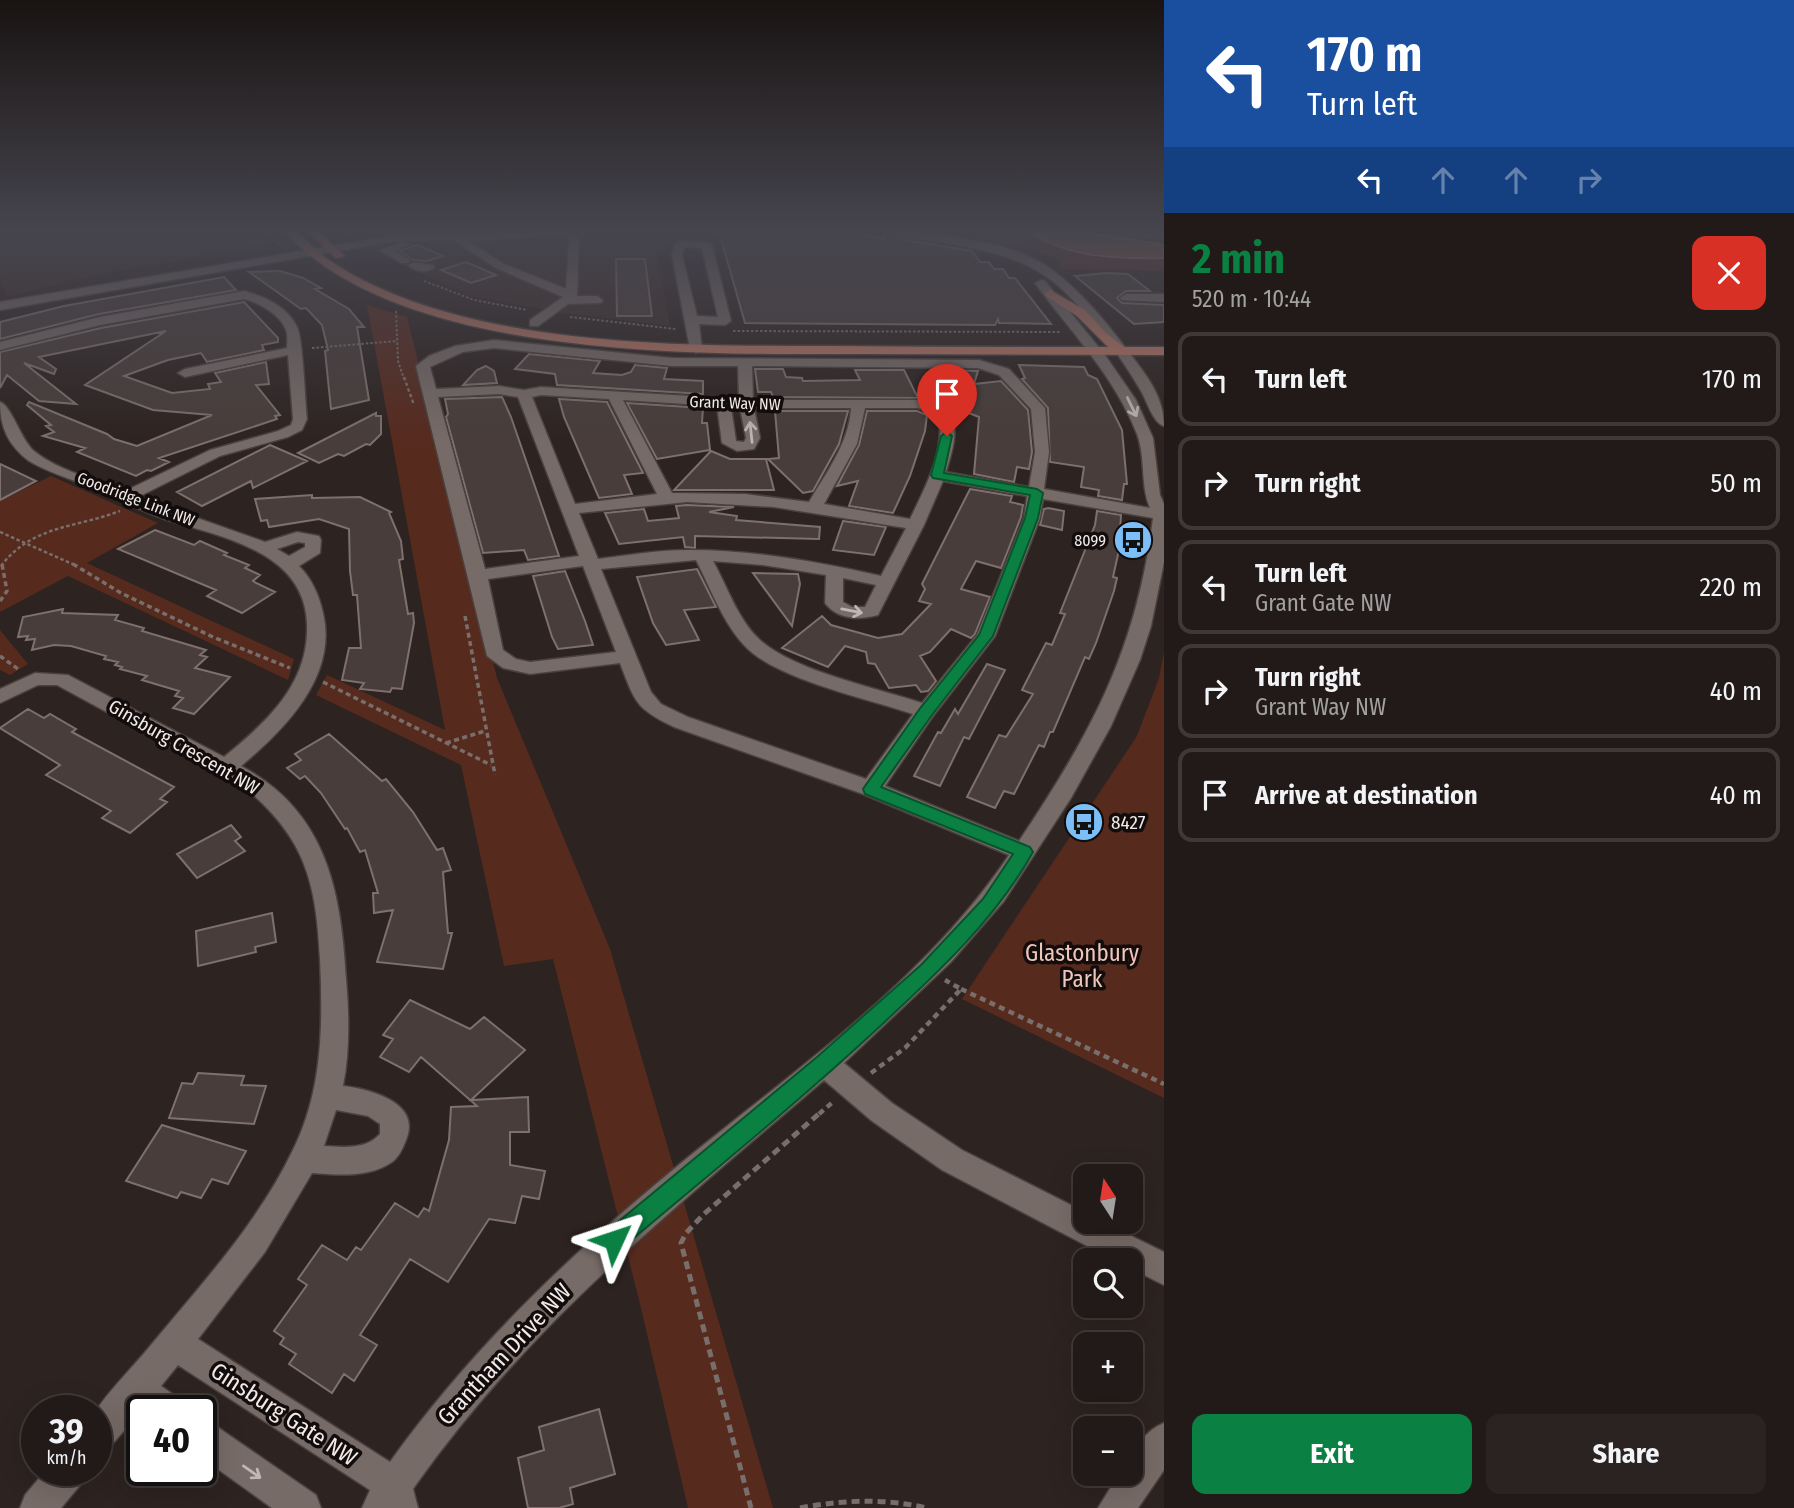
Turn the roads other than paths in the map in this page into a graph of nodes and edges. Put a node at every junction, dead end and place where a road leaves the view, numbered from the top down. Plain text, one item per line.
1 (16, 302) edge
2 (20, 302) edge
3 (207, 302) edge
4 (263, 302) edge
5 (415, 302) edge
6 (446, 302) edge
7 (563, 302) edge
8 (688, 302) edge
9 (720, 302) edge
10 (1057, 302) edge
11 (1064, 302) edge
12 (1081, 302) edge
13 (692, 320) junction
14 (534, 323) junction
15 (1164, 341) edge
16 (696, 344) junction
17 (1114, 344) junction
18 (0, 345) edge
19 (1091, 346) junction
20 (295, 350) junction
21 (1164, 351) edge
22 (745, 364) junction
23 (185, 373) dead end
24 (431, 393) junction
25 (524, 394) junction
26 (615, 398) junction
27 (723, 403) junction
28 (746, 404) junction
29 (858, 404) junction
30 (0, 406) edge
31 (1164, 422) edge
32 (6, 432) edge
33 (937, 475) junction
34 (1037, 493) junction
35 (667, 498) junction
36 (132, 500) junction
37 (814, 508) junction
38 (569, 509) junction
39 (1162, 512) edge
40 (916, 526) junction
41 (265, 547) junction
42 (702, 556) junction
43 (591, 563) junction
44 (289, 564) junction
45 (835, 570) junction
46 (478, 575) junction
47 (885, 582) junction
48 (628, 656) junction
49 (0, 697) edge
50 (926, 711) junction
51 (226, 767) junction
52 (871, 789) junction
53 (1024, 852) junction
54 (825, 1064) junction
55 (327, 1096) junction
56 (304, 1160) junction
57 (1164, 1269) edge
58 (174, 1343) junction
59 (136, 1389) junction
60 (145, 1395) edge
61 (112, 1418) edge
62 (1164, 1440) edge
63 (217, 1447) edge
64 (56, 1486) edge
65 (391, 1500) edge
66 (38, 1508) edge
67 (303, 1508) edge
68 (1116, 1508) edge

1 - 2 street
3 - 18 street
4 - 20 street
5 - 16 main road
6 - 14 main road
7 - 14 street
8 - 13 street
9 - 13 street
10 - 19 street, Grantham Drive NW
11 - 17 main road
12 - 17 street
13 - 16 street
14 - 16 main road
15 - 17 main road
16 - 19 main road
17 - 19 main road
17 - 21 main road
17 - 31 street
19 -> 39 street, Grantham Drive NW
20 - 23 street
20 - 36 street
22 - 24 street
22 - 28 street
22 - 34 street
24 - 25 street, Grant Way NW
24 - 46 street
25 - 26 street, Grant Way NW
25 - 38 street
26 - 27 street, Grant Way NW
26 - 35 street
27 - 28 street, Grant Way NW
27 -> 28 street
28 - 29 street, Grant Way NW
29 - 33 street, Grant Way NW
29 - 37 street
30 - 32 street, Goodridge Link NW
32 - 36 street, Goodridge Link NW
33 - 34 street
33 - 40 street, Grant Way NW
34 - 39 street
34 - 50 street
35 - 37 street
35 - 38 street
36 - 41 street, Goodridge Link NW
37 - 40 street
38 - 43 street
39 - 53 street, Grantham Drive NW
40 - 47 street, Grant Way NW
41 - 44 street, Goodridge Link NW
41 - 44 street
42 - 43 street
42 - 45 street
42 - 50 street
43 - 46 street
43 - 48 street
44 - 51 street, Goodridge Link NW
45 - 47 street
45 -> 47 street, Grant Way NW
46 - 48 street
48 - 52 street
49 - 51 street, Ginsburg Crescent NW
50 - 52 street
51 - 55 street, Ginsburg Crescent NW
52 - 53 street
53 - 54 street, Grantham Drive NW
54 - 57 street
54 - 65 street, Grantham Drive NW
55 - 56 street, Ginsburg Crescent NW
55 - 56 street
56 - 58 street, Ginsburg Crescent NW
58 - 59 street, Ginsburg Crescent NW
58 - 65 street, Ginsburg Gate NW
59 - 60 street
59 - 61 street, Ginsburg Crescent NW
62 - 68 street
63 -> 67 street
64 - 66 street

